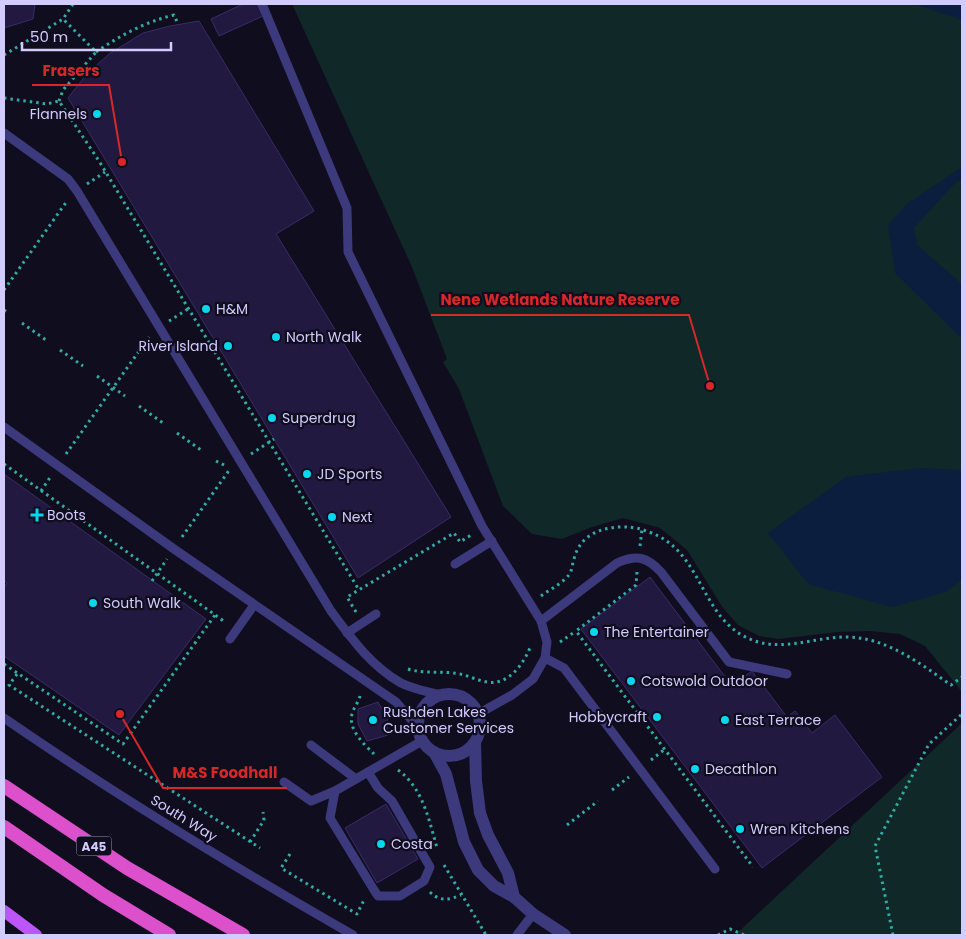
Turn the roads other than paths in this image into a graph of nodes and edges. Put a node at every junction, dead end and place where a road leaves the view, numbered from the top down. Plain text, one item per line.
1 (262, 4) edge
2 (4, 133) edge
3 (4, 426) edge
4 (492, 541) junction
5 (455, 564) dead end
6 (254, 604) junction
7 (376, 614) dead end
8 (541, 621) junction
9 (347, 633) junction
10 (230, 638) dead end
11 (545, 658) junction
12 (787, 674) dead end
13 (442, 695) junction
14 (478, 714) junction
15 (4, 718) edge
16 (420, 736) junction
17 (475, 743) junction
18 (311, 745) dead end
19 (434, 752) junction
20 (368, 772) junction
21 (356, 779) junction
22 (284, 782) dead end
23 (4, 786) edge
24 (335, 791) junction
25 (4, 827) edge
26 (715, 869) dead end
27 (514, 897) junction
28 (4, 911) edge
29 (533, 914) junction
30 (36, 935) edge
31 (169, 935) edge
32 (244, 935) edge
33 (353, 935) edge
34 (517, 935) edge
35 (565, 935) edge

1 - 4 lane
2 - 9 lane
3 - 6 lane
4 - 5 lane
4 - 8 lane
6 - 10 lane
6 - 16 lane
7 - 9 lane
8 - 11 lane
8 - 12 lane
9 - 13 lane
11 - 14 lane
11 - 26 lane
13 - 14 street
13 - 16 street
14 - 17 street
15 - 33 lane, South Way
16 - 19 street
16 - 20 lane
17 - 19 street
17 - 27 street
18 - 21 lane
19 - 27 street
20 - 21 lane
20 - 24 lane
21 - 24 lane
22 - 24 lane
23 - 32 highway, A45
25 - 31 highway, A45
27 - 29 street
28 - 30 main road
29 - 34 lane
29 - 35 street

